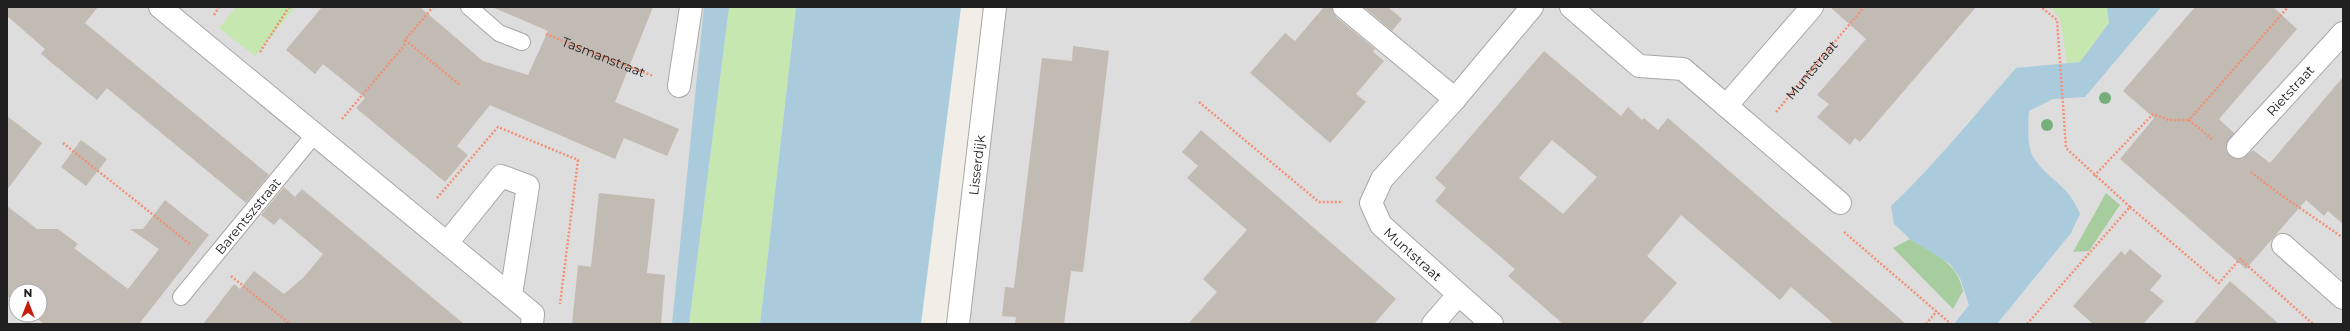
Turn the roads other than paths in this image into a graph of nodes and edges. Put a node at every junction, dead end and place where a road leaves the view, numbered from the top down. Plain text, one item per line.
1 (160, 7) edge
2 (469, 7) edge
3 (691, 7) edge
4 (995, 7) edge
5 (1344, 7) edge
6 (1532, 7) edge
7 (1571, 7) edge
8 (1812, 7) edge
9 (2343, 33) edge
10 (522, 42) road end
11 (679, 86) road end
12 (1455, 99) junction
13 (1726, 106) junction
14 (319, 138) junction
15 (2238, 147) dead end
16 (1840, 203) road end
17 (447, 243) junction
18 (2283, 245) dead end
19 (511, 295) junction
20 (1458, 295) junction
21 (181, 297) dead end
22 (2343, 298) edge
23 (532, 324) edge
24 (958, 324) edge
25 (1434, 324) edge
26 (1492, 324) edge

1 - 14 street
2 - 10 lane
3 - 11 street
4 - 24 street, Lisserdijk
5 - 12 street
6 - 12 street
7 - 13 street
8 - 13 street
9 - 15 street, Rietstraat
12 - 20 street, Muntstraat
13 - 16 street
14 - 17 street
14 - 21 lane, Barentszstraat
17 - 19 street
17 - 19 street
18 - 22 street
19 - 23 street
20 - 25 street
20 - 26 street, Muntstraat

